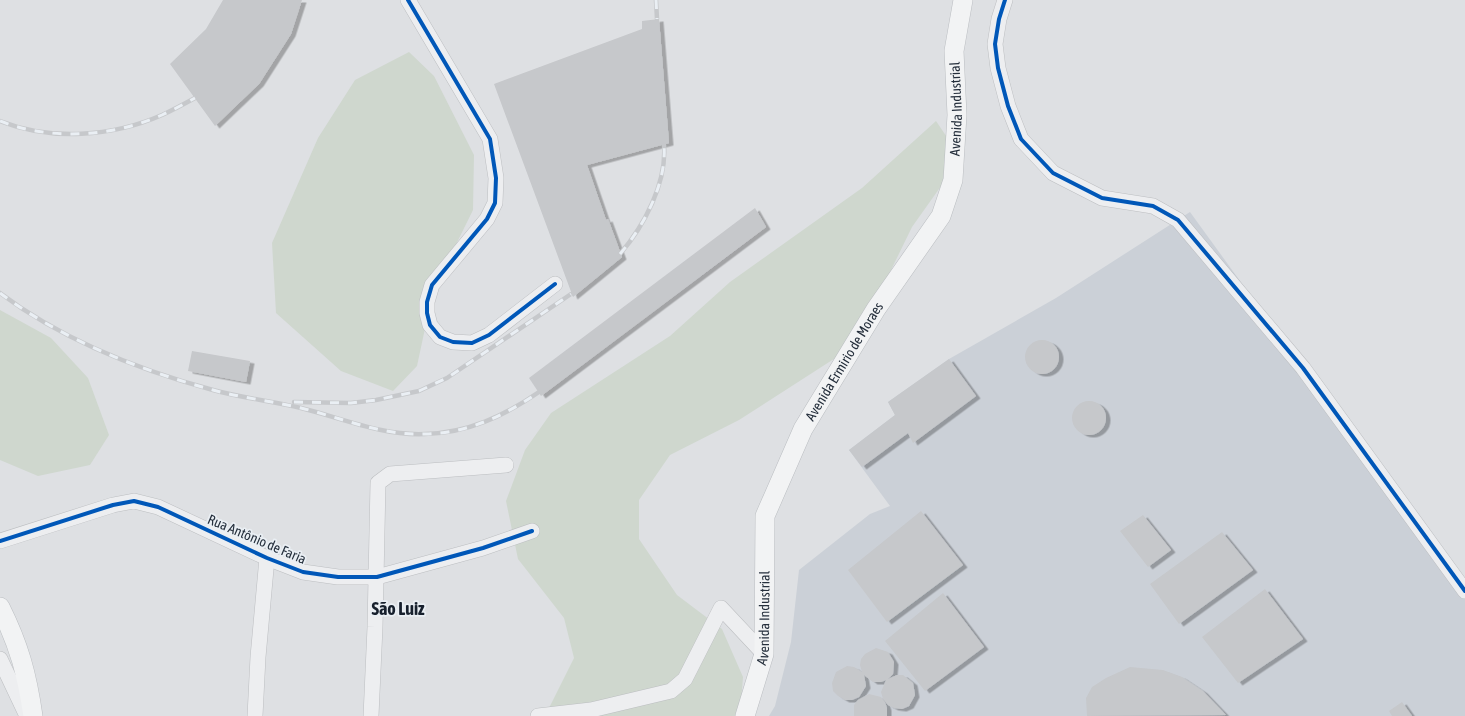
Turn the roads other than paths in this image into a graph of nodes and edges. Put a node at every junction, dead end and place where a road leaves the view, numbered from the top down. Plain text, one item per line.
1 (408, 0) edge
2 (963, 0) edge
3 (1005, 0) edge
4 (941, 216) joint
5 (555, 284) dead end
6 (506, 465) dead end
7 (765, 516) joint
8 (532, 531) dead end
9 (0, 541) edge
10 (267, 558) junction
11 (377, 577) junction
12 (1465, 591) edge
13 (0, 607) edge
14 (764, 654) junction
15 (0, 659) edge
16 (27, 716) edge
17 (33, 716) edge
18 (255, 716) edge
19 (371, 716) edge
20 (538, 716) edge
21 (745, 716) edge

1 - 5 street
2 - 4 main road, Avenida Industrial
3 - 12 street
4 - 7 main road, Avenida Ermirio de Moraes
6 - 11 street
7 - 14 main road, Avenida Industrial
8 - 11 street, Rua Antônio de Faria
9 - 10 street, Rua Antônio de Faria
10 - 11 street, Rua Antônio de Faria
10 - 18 street
11 - 19 street
13 - 17 main road
14 - 20 street
14 - 21 main road, Avenida Industrial
15 - 16 street

